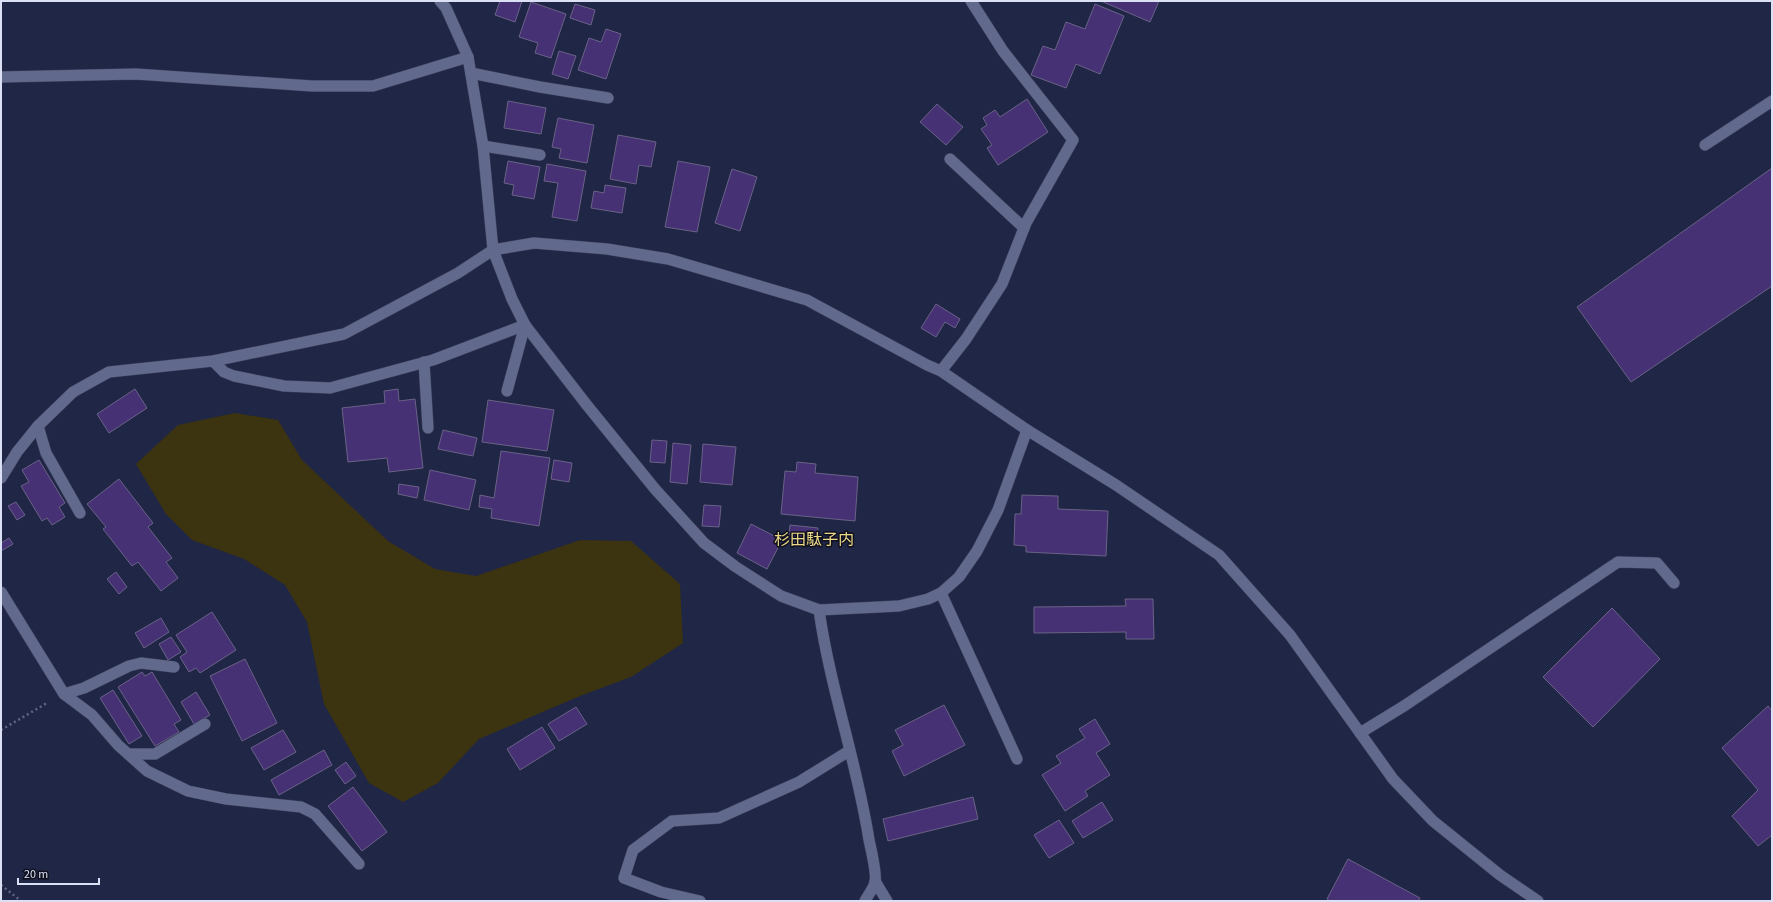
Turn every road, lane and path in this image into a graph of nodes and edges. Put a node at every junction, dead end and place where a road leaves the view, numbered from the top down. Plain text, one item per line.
1 (440, 1) edge
2 (971, 1) edge
3 (468, 57) junction
4 (471, 73) junction
5 (1, 77) edge
6 (608, 98) dead end
7 (1772, 101) edge
8 (1704, 145) dead end
9 (483, 146) junction
10 (540, 155) dead end
11 (950, 159) dead end
12 (1024, 228) junction
13 (493, 250) junction
14 (525, 325) junction
15 (213, 361) junction
16 (424, 362) junction
17 (941, 371) junction
18 (507, 391) dead end
19 (38, 426) junction
20 (428, 428) dead end
21 (1027, 430) junction
22 (1, 478) edge
23 (80, 513) dead end
24 (1674, 583) dead end
25 (1, 592) edge
26 (941, 593) junction
27 (820, 610) junction
28 (174, 668) dead end
29 (64, 694) junction
30 (205, 724) dead end
31 (1, 730) edge
32 (1360, 733) junction
33 (849, 751) junction
34 (128, 754) junction
35 (1017, 759) dead end
36 (359, 864) dead end
37 (875, 882) junction
38 (1, 885) edge
39 (21, 901) edge
40 (700, 901) edge
41 (865, 901) edge
42 (887, 901) edge
43 (1538, 901) edge

1 - 3 street
2 - 12 street
3 - 4 street
3 - 5 street
4 - 6 street
4 - 9 street
7 - 8 street
9 - 10 street
9 - 13 street
11 - 12 street
12 - 17 street
13 - 14 street
13 - 15 street
13 - 17 street
14 - 16 street
14 - 18 street
14 - 27 street
15 - 16 street
15 - 19 street
16 - 20 street
17 - 21 street
19 - 22 street
19 - 23 street
21 - 26 street
21 - 32 street
24 - 32 street
25 - 29 street
26 - 27 street
26 - 35 street
27 - 33 street
28 - 29 street
29 - 31 path
29 - 34 street
30 - 34 street
32 - 43 street
33 - 37 street
33 - 40 street
34 - 36 street
37 - 41 street
37 - 42 street
38 - 39 path

